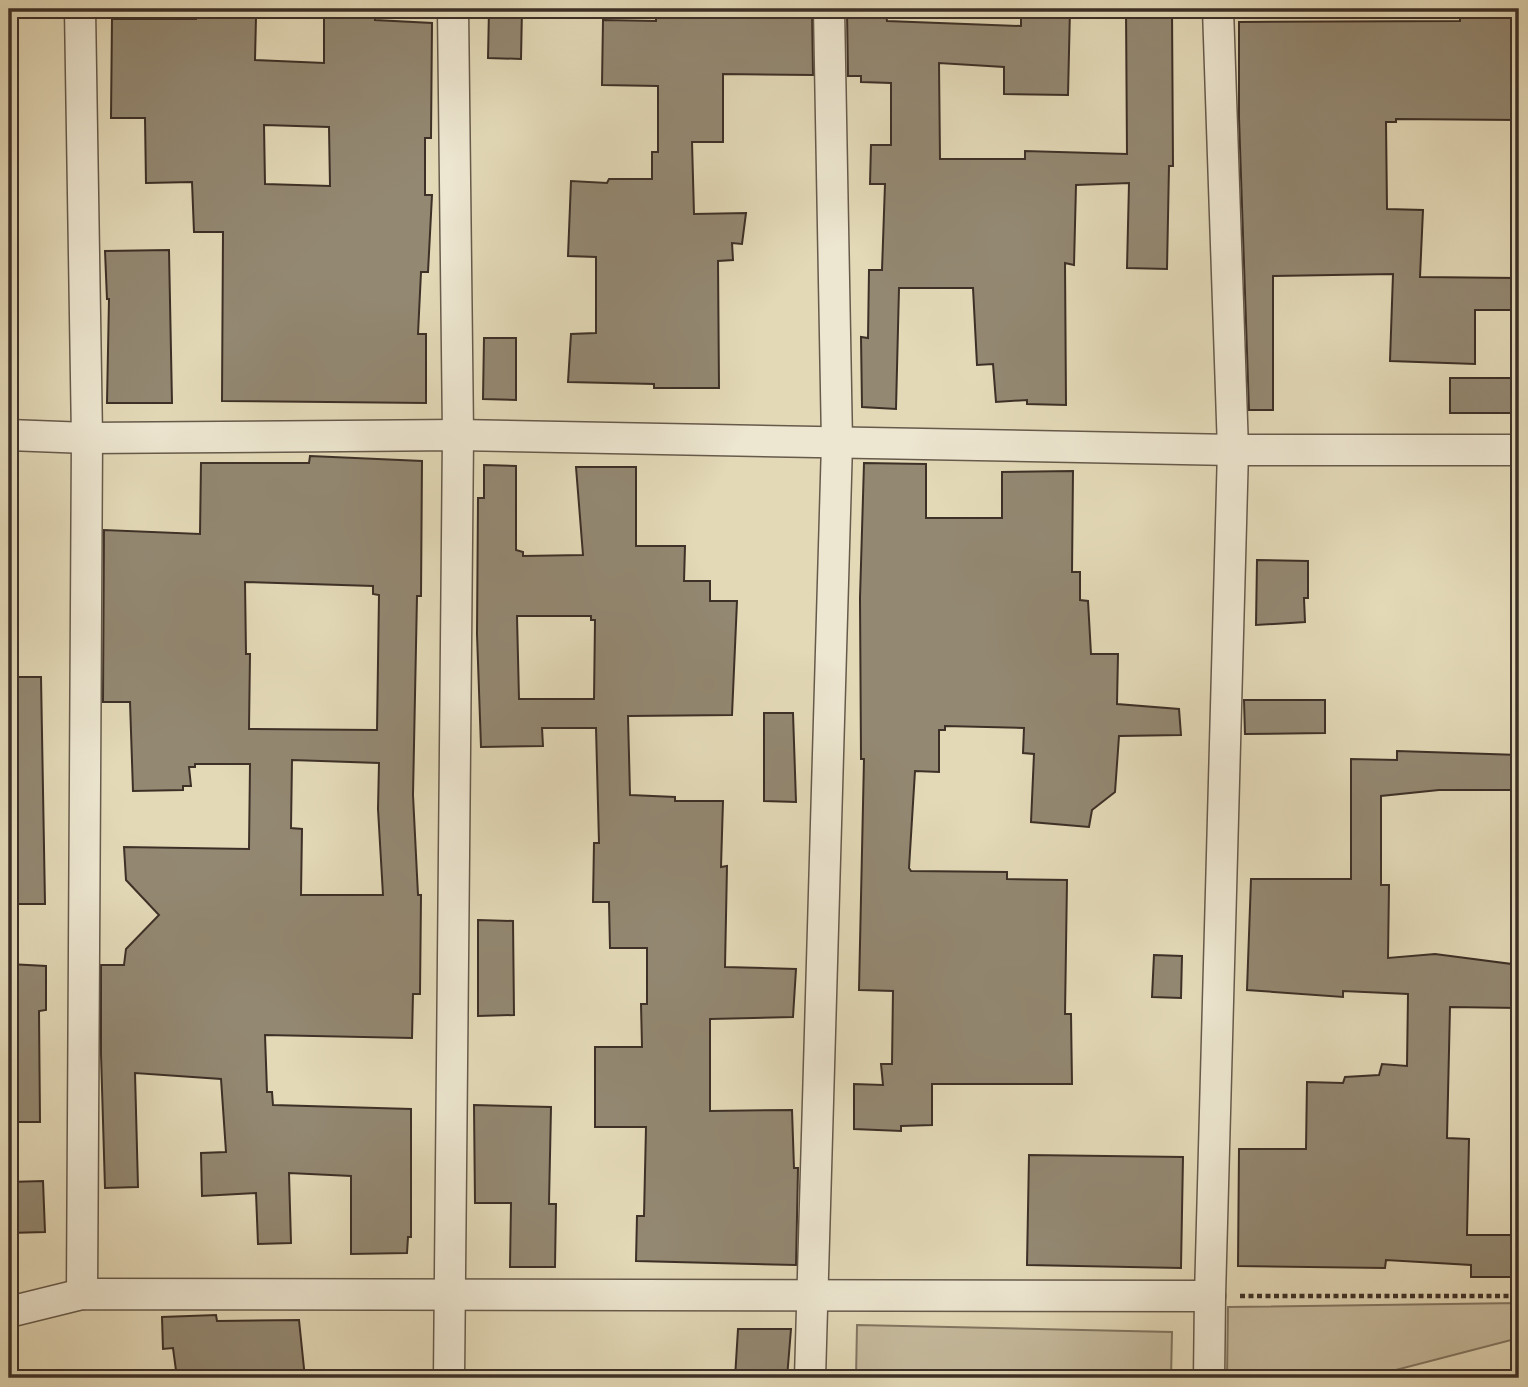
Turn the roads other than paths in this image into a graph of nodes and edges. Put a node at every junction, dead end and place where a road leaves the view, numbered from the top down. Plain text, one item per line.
1 (80, 9) edge
2 (453, 9) edge
3 (830, 9) edge
4 (1218, 9) edge
5 (9, 435) edge
6 (458, 435) junction
7 (88, 438) junction
8 (837, 443) junction
9 (1233, 450) junction
10 (1519, 450) edge
11 (82, 1294) junction
12 (450, 1294) junction
13 (812, 1294) junction
14 (1210, 1296) junction
15 (9, 1312) edge
16 (449, 1378) edge
17 (810, 1378) edge
18 (1209, 1378) edge

1 - 7 street
2 - 6 street
3 - 8 street
4 - 9 street
5 - 7 street
6 - 7 street
6 - 8 street
6 - 12 street
7 - 11 street
8 - 9 street
8 - 13 street
9 - 10 street
9 - 14 street
11 - 12 street
11 - 15 street
12 - 13 street
12 - 16 street
13 - 14 street
13 - 17 street
14 - 18 street

